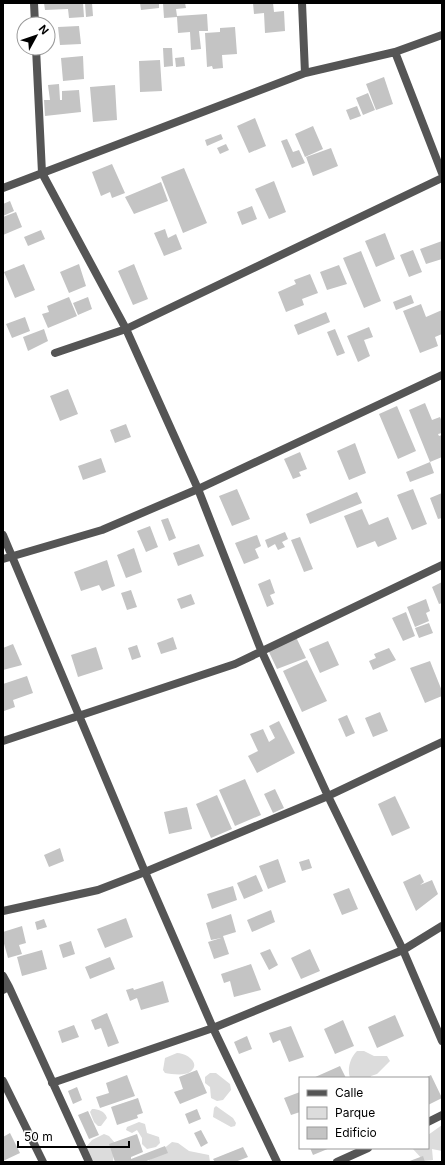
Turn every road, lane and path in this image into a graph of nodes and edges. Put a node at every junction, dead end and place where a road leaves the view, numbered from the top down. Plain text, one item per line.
1 (34, 3) edge
2 (302, 3) edge
3 (35, 16) edge
4 (442, 35) edge
5 (395, 52) junction
6 (36, 56) edge
7 (306, 72) junction
8 (42, 173) junction
9 (442, 173) edge
10 (442, 178) edge
11 (3, 188) edge
12 (126, 329) junction
13 (55, 353) dead end
14 (442, 376) edge
15 (198, 489) junction
16 (3, 535) edge
17 (12, 556) junction
18 (3, 559) edge
19 (442, 565) edge
20 (262, 650) junction
21 (79, 715) junction
22 (3, 740) edge
23 (442, 742) edge
24 (328, 796) junction
25 (145, 872) junction
26 (3, 911) edge
27 (442, 926) edge
28 (403, 950) junction
29 (3, 976) edge
30 (6, 989) edge
31 (213, 1028) junction
32 (442, 1041) edge
33 (3, 1081) edge
34 (52, 1083) junction
35 (442, 1115) edge
36 (429, 1122) edge
37 (366, 1149) edge
38 (43, 1162) edge
39 (89, 1162) edge
40 (277, 1162) edge
41 (337, 1162) edge

1 - 3 street
2 - 7 street
4 - 5 street
5 - 7 street
5 - 9 street
6 - 8 street
7 - 8 street
8 - 11 street
8 - 12 street
10 - 12 street
12 - 13 street
12 - 15 street
14 - 15 street
15 - 17 street
15 - 20 street
16 - 17 street
17 - 18 street
17 - 21 street
19 - 20 street
20 - 21 street
20 - 24 street
21 - 22 street
21 - 25 street
23 - 24 street
24 - 25 street
24 - 28 street
25 - 26 street
25 - 31 street
27 - 28 street
28 - 31 street
28 - 32 street
29 - 30 street
30 - 34 street
31 - 34 street
31 - 40 street
33 - 38 street
34 - 39 street
35 - 36 street
37 - 41 street

